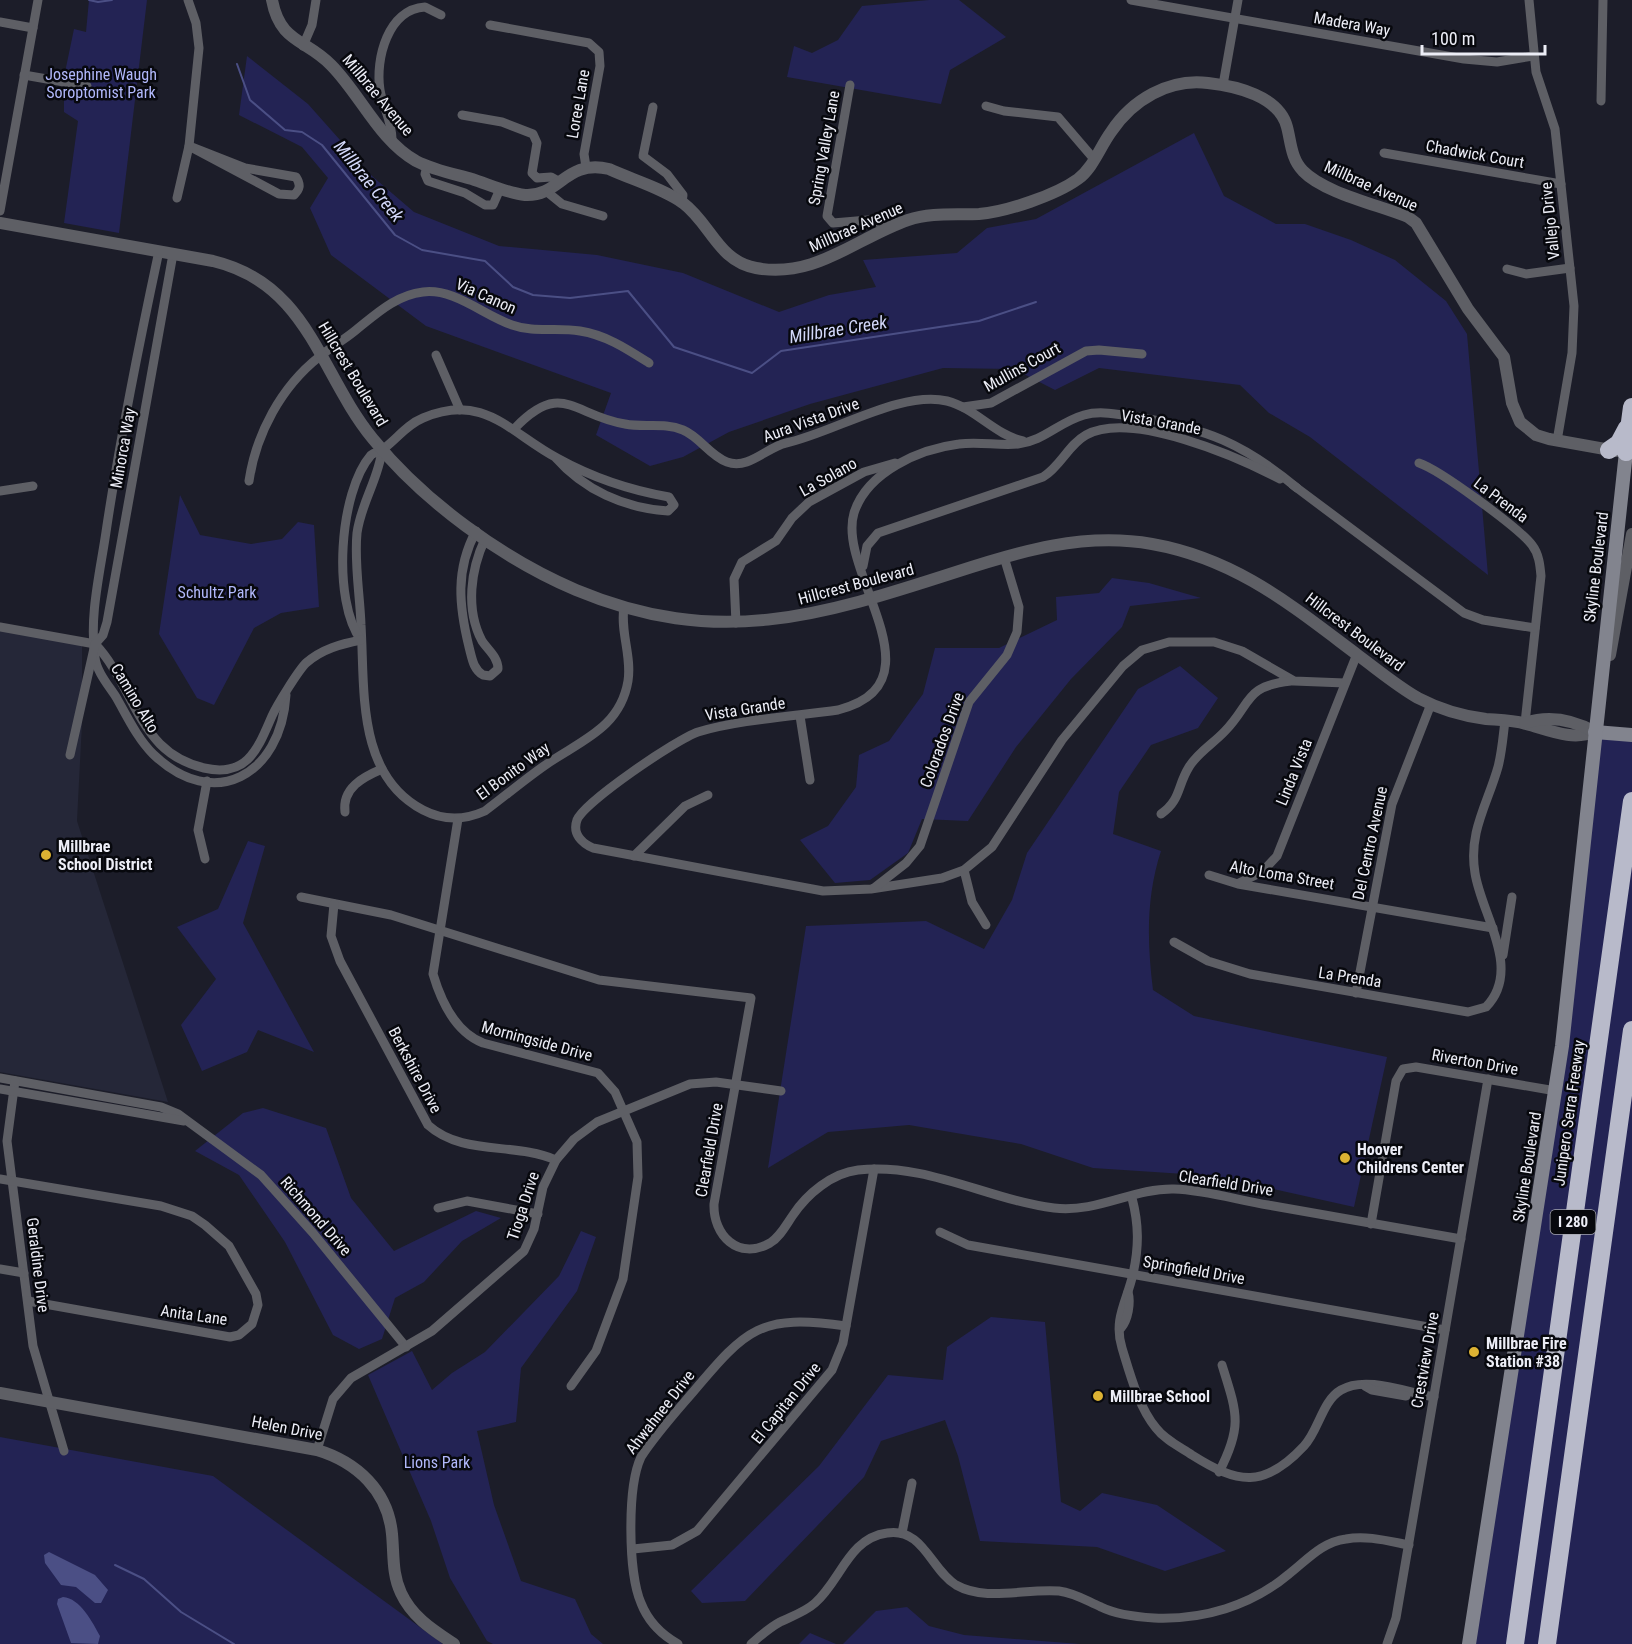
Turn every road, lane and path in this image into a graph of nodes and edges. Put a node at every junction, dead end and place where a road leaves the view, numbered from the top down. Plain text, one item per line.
1 (38, 0) edge
2 (188, 0) edge
3 (272, 0) edge
4 (316, 0) edge
5 (1131, 0) edge
6 (1238, 0) edge
7 (1529, 0) edge
8 (1604, 0) edge
9 (441, 15) dead end
10 (1235, 19) junction
11 (0, 22) edge
12 (490, 25) dead end
13 (33, 28) junction
14 (303, 46) junction
15 (1533, 56) junction
16 (24, 75) junction
17 (850, 85) dead end
18 (1223, 85) junction
19 (87, 86) dead end
20 (1601, 101) dead end
21 (986, 106) dead end
22 (652, 107) dead end
23 (462, 115) dead end
24 (392, 140) junction
25 (189, 146) junction
26 (1384, 153) dead end
27 (1094, 159) junction
28 (427, 166) junction
29 (586, 167) junction
30 (560, 182) junction
31 (1561, 184) junction
32 (500, 189) junction
33 (546, 191) junction
34 (177, 198) dead end
35 (682, 202) junction
36 (0, 211) edge
37 (603, 216) dead end
38 (0, 223) edge
39 (894, 226) junction
40 (159, 251) junction
41 (173, 254) junction
42 (1570, 268) junction
43 (1507, 269) dead end
44 (1142, 354) dead end
45 (321, 355) junction
46 (436, 356) dead end
47 (650, 363) dead end
48 (960, 406) junction
49 (460, 410) junction
50 (1631, 413) edge
51 (514, 428) junction
52 (1557, 441) junction
53 (1031, 442) junction
54 (382, 450) junction
55 (1622, 452) edge
56 (555, 457) junction
57 (903, 461) junction
58 (1419, 462) dead end
59 (249, 482) dead end
60 (33, 486) dead end
61 (1297, 488) junction
62 (0, 491) edge
63 (1632, 534) edge
64 (480, 535) junction
65 (1004, 557) junction
66 (862, 568) junction
67 (872, 600) junction
68 (624, 607) junction
69 (736, 623) junction
70 (0, 627) edge
71 (1536, 628) junction
72 (361, 640) junction
73 (95, 644) junction
74 (1357, 654) junction
75 (1294, 681) junction
76 (1345, 683) junction
77 (1598, 692) junction
78 (286, 695) junction
79 (1431, 704) junction
80 (800, 716) junction
81 (1505, 721) junction
82 (1525, 723) junction
83 (1595, 732) junction
84 (1632, 735) edge
85 (70, 755) dead end
86 (382, 769) junction
87 (810, 780) dead end
88 (207, 781) junction
89 (708, 795) dead end
90 (1632, 801) edge
91 (345, 812) dead end
92 (1161, 814) dead end
93 (458, 819) junction
94 (634, 856) junction
95 (205, 859) dead end
96 (964, 870) junction
97 (1209, 874) dead end
98 (1238, 884) junction
99 (871, 890) junction
100 (301, 897) dead end
101 (1512, 897) dead end
102 (334, 904) junction
103 (1372, 907) junction
104 (987, 925) dead end
105 (1493, 928) junction
106 (438, 930) junction
107 (1174, 942) dead end
108 (1500, 969) junction
109 (1356, 993) junction
110 (1632, 1029) edge
111 (0, 1078) edge
112 (1488, 1079) junction
113 (15, 1081) junction
114 (736, 1084) junction
115 (0, 1089) edge
116 (13, 1091) junction
117 (781, 1091) dead end
118 (1556, 1091) junction
119 (625, 1111) junction
120 (186, 1122) junction
121 (556, 1160) junction
122 (874, 1169) junction
123 (0, 1179) edge
124 (12, 1180) junction
125 (1132, 1198) junction
126 (438, 1208) dead end
127 (538, 1214) junction
128 (1371, 1224) junction
129 (940, 1232) dead end
130 (1461, 1239) junction
131 (0, 1269) edge
132 (24, 1273) junction
133 (1133, 1275) junction
134 (28, 1301) junction
135 (846, 1326) junction
136 (1445, 1330) junction
137 (406, 1347) junction
138 (1222, 1365) dead end
139 (571, 1386) dead end
140 (0, 1393) edge
141 (1434, 1397) junction
142 (48, 1402) junction
143 (317, 1450) junction
144 (64, 1451) dead end
145 (1219, 1472) junction
146 (912, 1483) dead end
147 (902, 1533) junction
148 (1409, 1545) junction
149 (633, 1549) junction
150 (454, 1644) edge
151 (678, 1644) edge
152 (751, 1644) edge
153 (1387, 1644) edge
154 (1469, 1644) edge
155 (1515, 1644) edge
156 (1547, 1644) edge

1 - 13 street
2 - 25 street
3 - 14 street, Millbrae Avenue
4 - 14 street
5 - 10 street, Madera Way
6 - 10 street
7 - 15 street, Vallejo Drive
8 - 20 street
9 - 24 street
10 - 15 street, Madera Way
10 - 18 street
11 - 13 street
12 - 29 street, Loree Lane
13 - 16 street
14 - 24 street, Millbrae Avenue
15 - 31 street, Vallejo Drive
16 - 19 street
16 - 36 street
17 - 39 street, Spring Valley Lane
18 - 27 street, Millbrae Avenue
18 - 52 street, Millbrae Avenue
21 - 27 street
22 - 35 street
23 - 30 street
24 - 28 street, Millbrae Avenue
25 - 25 street
25 - 34 street
26 - 31 street, Chadwick Court
27 - 39 street, Millbrae Avenue
28 - 32 street, Millbrae Avenue
28 - 32 street
29 - 30 street, Millbrae Avenue
29 - 35 street, Millbrae Avenue
30 - 33 street, Millbrae Avenue
31 - 42 street, Vallejo Drive
32 - 33 street, Millbrae Avenue
33 - 37 street
35 - 39 street, Millbrae Avenue
38 - 40 street, Hillcrest Boulevard
40 - 41 street, Hillcrest Boulevard
40 - 73 street, Minorca Way
41 - 45 street, Hillcrest Boulevard
41 - 73 street, Minorca Way
42 - 43 street
42 - 52 street, Vallejo Drive
44 - 48 street, Mullins Court
45 - 47 street, Via Canon
45 - 54 street, Hillcrest Boulevard
45 - 59 street, Via Canon
46 - 49 street
48 - 51 street, Aura Vista Drive
48 - 53 street, Mullins Court
49 - 51 street
49 - 54 street
50 - 55 highway
51 - 56 street
52 - 55 street, Millbrae Avenue
53 - 57 street, La Solano
53 - 61 street
54 - 64 street, Hillcrest Boulevard
54 - 72 street, El Bonito Way
55 - 77 main road, Skyline Boulevard
56 - 56 street
57 - 66 street
57 - 69 street, La Solano
58 - 71 street, La Prenda
60 - 62 street
61 - 66 street, Vista Grande
61 - 71 street, Vista Grande
63 - 77 street, Skyline Boulevard
64 - 64 street
64 - 68 street, Hillcrest Boulevard
65 - 67 street, Hillcrest Boulevard
65 - 74 street, Hillcrest Boulevard
65 - 99 street, Colorados Drive
66 - 67 street, Vista Grande
67 - 69 street, Hillcrest Boulevard
67 - 80 street, Vista Grande
68 - 69 street, Hillcrest Boulevard
68 - 93 street, El Bonito Way
70 - 73 street
71 - 82 street, La Prenda
72 - 78 street, Camino Alto
72 - 86 street, El Bonito Way
73 - 78 street, Camino Alto
73 - 85 street, Minorca Way
73 - 88 street, Camino Alto
74 - 76 street, Linda Vista
74 - 79 street, Hillcrest Boulevard
75 - 76 street, Vista Grande
75 - 92 street
75 - 96 street, Vista Grande
76 - 98 street, Linda Vista
77 - 83 main road, Skyline Boulevard
78 - 88 street, Camino Alto
79 - 81 street, Hillcrest Boulevard
79 - 103 street, Del Centro Avenue
80 - 87 street
80 - 94 street, Vista Grande
81 - 82 street, Hillcrest Boulevard
81 - 105 street, La Prenda
82 - 83 street, Hillcrest Boulevard
83 - 84 main road, Hillcrest Boulevard
83 - 118 main road, Skyline Boulevard
86 - 91 street
86 - 93 street, El Bonito Way
88 - 95 street
89 - 94 street
90 - 155 highway, Junipero Serra Freeway / I 280
93 - 106 street, Morningside Drive
94 - 99 street, Vista Grande
96 - 99 street, Vista Grande
96 - 104 street
97 - 98 street, Alto Loma Street
98 - 103 street, Alto Loma Street
100 - 102 street, Clearfield Drive
101 - 108 street, La Prenda
102 - 106 street, Clearfield Drive
102 - 121 street, Berkshire Drive
103 - 105 street, Alto Loma Street
103 - 109 street, Del Centro Avenue
105 - 108 street, La Prenda
106 - 114 street, Clearfield Drive
106 - 119 street, Morningside Drive
107 - 109 street, La Prenda
108 - 109 street, La Prenda
110 - 156 highway, I 280
111 - 113 street, Richmond Drive
112 - 118 street, Riverton Drive
112 - 128 street, Riverton Drive
112 - 130 street, Crestview Drive
113 - 116 street, Geraldine Drive
113 - 120 street, Richmond Drive
114 - 117 street, Tioga Drive
114 - 119 street, Tioga Drive
114 - 122 street, Clearfield Drive
115 - 116 street, Richmond Drive
116 - 120 street, Richmond Drive
116 - 124 street, Geraldine Drive
118 - 154 main road, Skyline Boulevard
119 - 121 street, Tioga Drive
119 - 139 street, Morningside Drive
120 - 137 street, Richmond Drive
121 - 127 street, Tioga Drive
122 - 125 street, Clearfield Drive
122 - 135 street, El Capitan Drive
123 - 124 street, Anita Lane
124 - 132 street, Geraldine Drive
124 - 134 street, Anita Lane
125 - 128 street, Clearfield Drive
125 - 133 street
126 - 127 street
127 - 137 street, Tioga Drive
128 - 130 street, Clearfield Drive
129 - 133 street, Springfield Drive
130 - 136 street, Crestview Drive
131 - 132 street
132 - 134 street, Geraldine Drive
133 - 136 street, Springfield Drive
133 - 145 street
134 - 142 street, Geraldine Drive
135 - 149 street, El Capitan Drive
135 - 149 street, Ahwahnee Drive
136 - 141 street, Crestview Drive
137 - 143 street, Tioga Drive
138 - 145 street
140 - 142 street, Helen Drive
141 - 145 street
141 - 148 street, Crestview Drive
142 - 143 street, Helen Drive
142 - 144 street, Geraldine Drive
143 - 150 street, Helen Drive
146 - 147 street
147 - 148 street
147 - 152 street
148 - 153 street, Crestview Drive
149 - 151 street, Ahwahnee Drive

